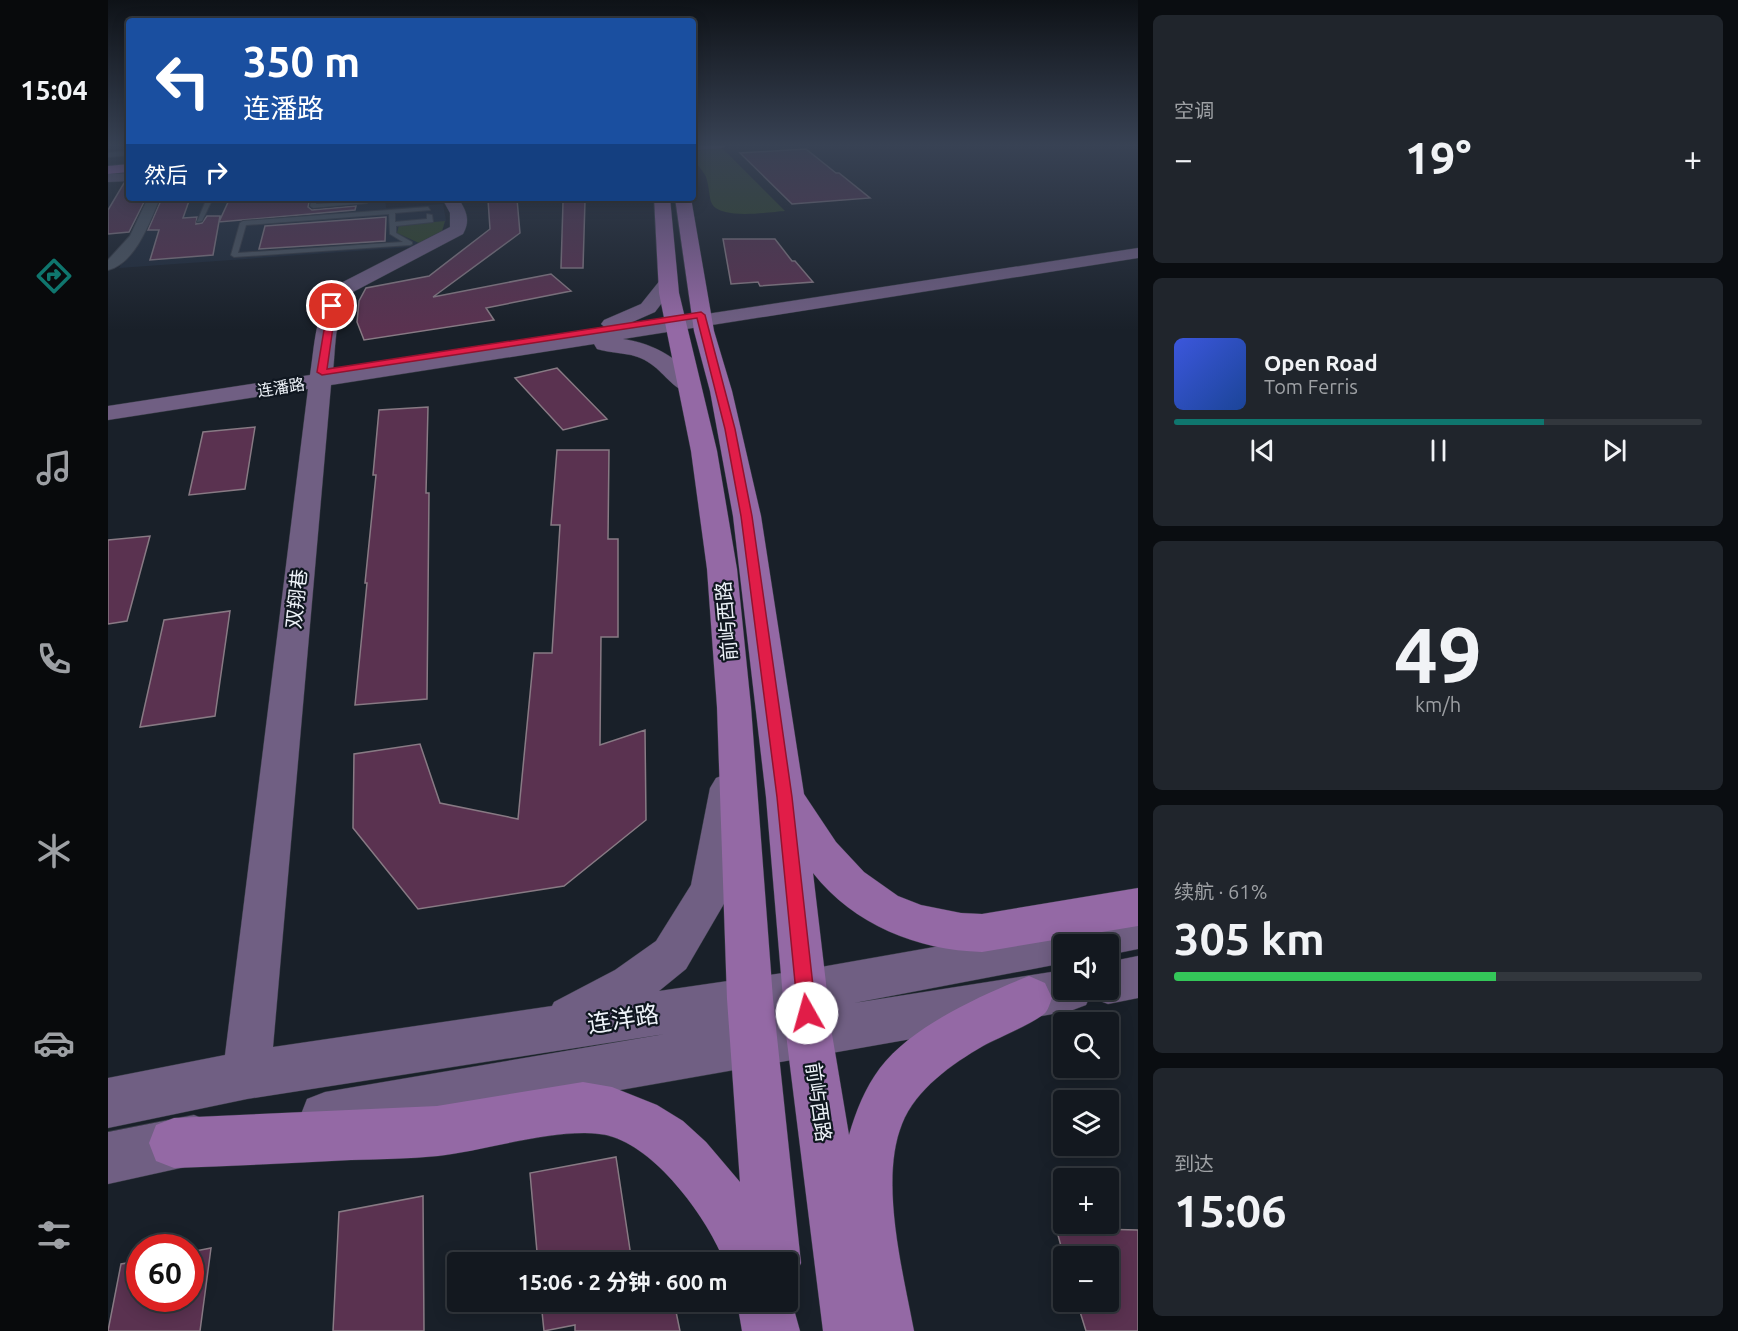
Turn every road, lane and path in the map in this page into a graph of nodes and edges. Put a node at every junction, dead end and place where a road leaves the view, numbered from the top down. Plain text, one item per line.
1 (150, 206) edge
2 (206, 206) edge
3 (663, 206) edge
4 (683, 206) edge
5 (436, 208) edge
6 (392, 212) junction
7 (199, 221) dead end
8 (393, 224) junction
9 (1138, 248) edge
10 (1138, 253) edge
11 (108, 266) edge
12 (668, 282) junction
13 (688, 319) junction
14 (591, 331) junction
15 (512, 350) junction
16 (321, 377) junction
17 (690, 387) junction
18 (108, 405) edge
19 (108, 413) edge
20 (736, 745) junction
21 (785, 797) junction
22 (1138, 907) edge
23 (1138, 930) edge
24 (1138, 977) edge
25 (1119, 981) edge
26 (1049, 994) edge
27 (807, 1013) junction
28 (752, 1020) junction
29 (545, 1031) junction
30 (248, 1075) junction
31 (108, 1103) edge
32 (174, 1143) junction
33 (108, 1158) edge
34 (748, 1252) edge
35 (772, 1252) edge
36 (767, 1312) edge
37 (778, 1312) edge
38 (771, 1331) edge
39 (779, 1331) edge
40 (852, 1331) edge
41 (885, 1331) edge

1 - 11 street
2 - 7 lane
3 - 12 main road, 前屿西路
4 - 13 main road, 前屿西路
5 - 6 lane
5 - 8 lane
5 - 16 main road, 双翔巷
6 - 8 lane
6 - 8 lane
9 - 13 main road
10 - 13 main road
12 - 13 main road, 前屿西路
12 - 14 main road
13 - 14 main road, 连潘路
13 - 15 main road, 连潘路
13 - 17 main road, 前屿西路
13 - 21 main road, 前屿西路
14 - 16 main road, 连潘路
15 - 16 main road, 连潘路
15 - 17 main road
16 - 18 main road, 连潘路
16 - 19 main road, 连潘路
16 - 30 main road, 双翔巷
17 - 20 main road, 前屿西路
20 - 28 main road, 前屿西路
20 - 29 main road
21 - 22 main road
21 - 27 main road, 前屿西路
23 - 27 main road, 连洋路
24 - 25 main road
26 - 27 main road, 连洋路
26 - 41 main road
27 - 28 main road, 连洋路
27 - 40 main road, 前屿西路
28 - 29 main road, 连洋路
28 - 32 main road, 连洋路
28 - 35 main road, 前屿西路
29 - 30 main road, 连洋路
30 - 31 main road, 连洋路
32 - 33 main road, 连洋路
32 - 34 main road
36 - 38 main road
37 - 39 main road

